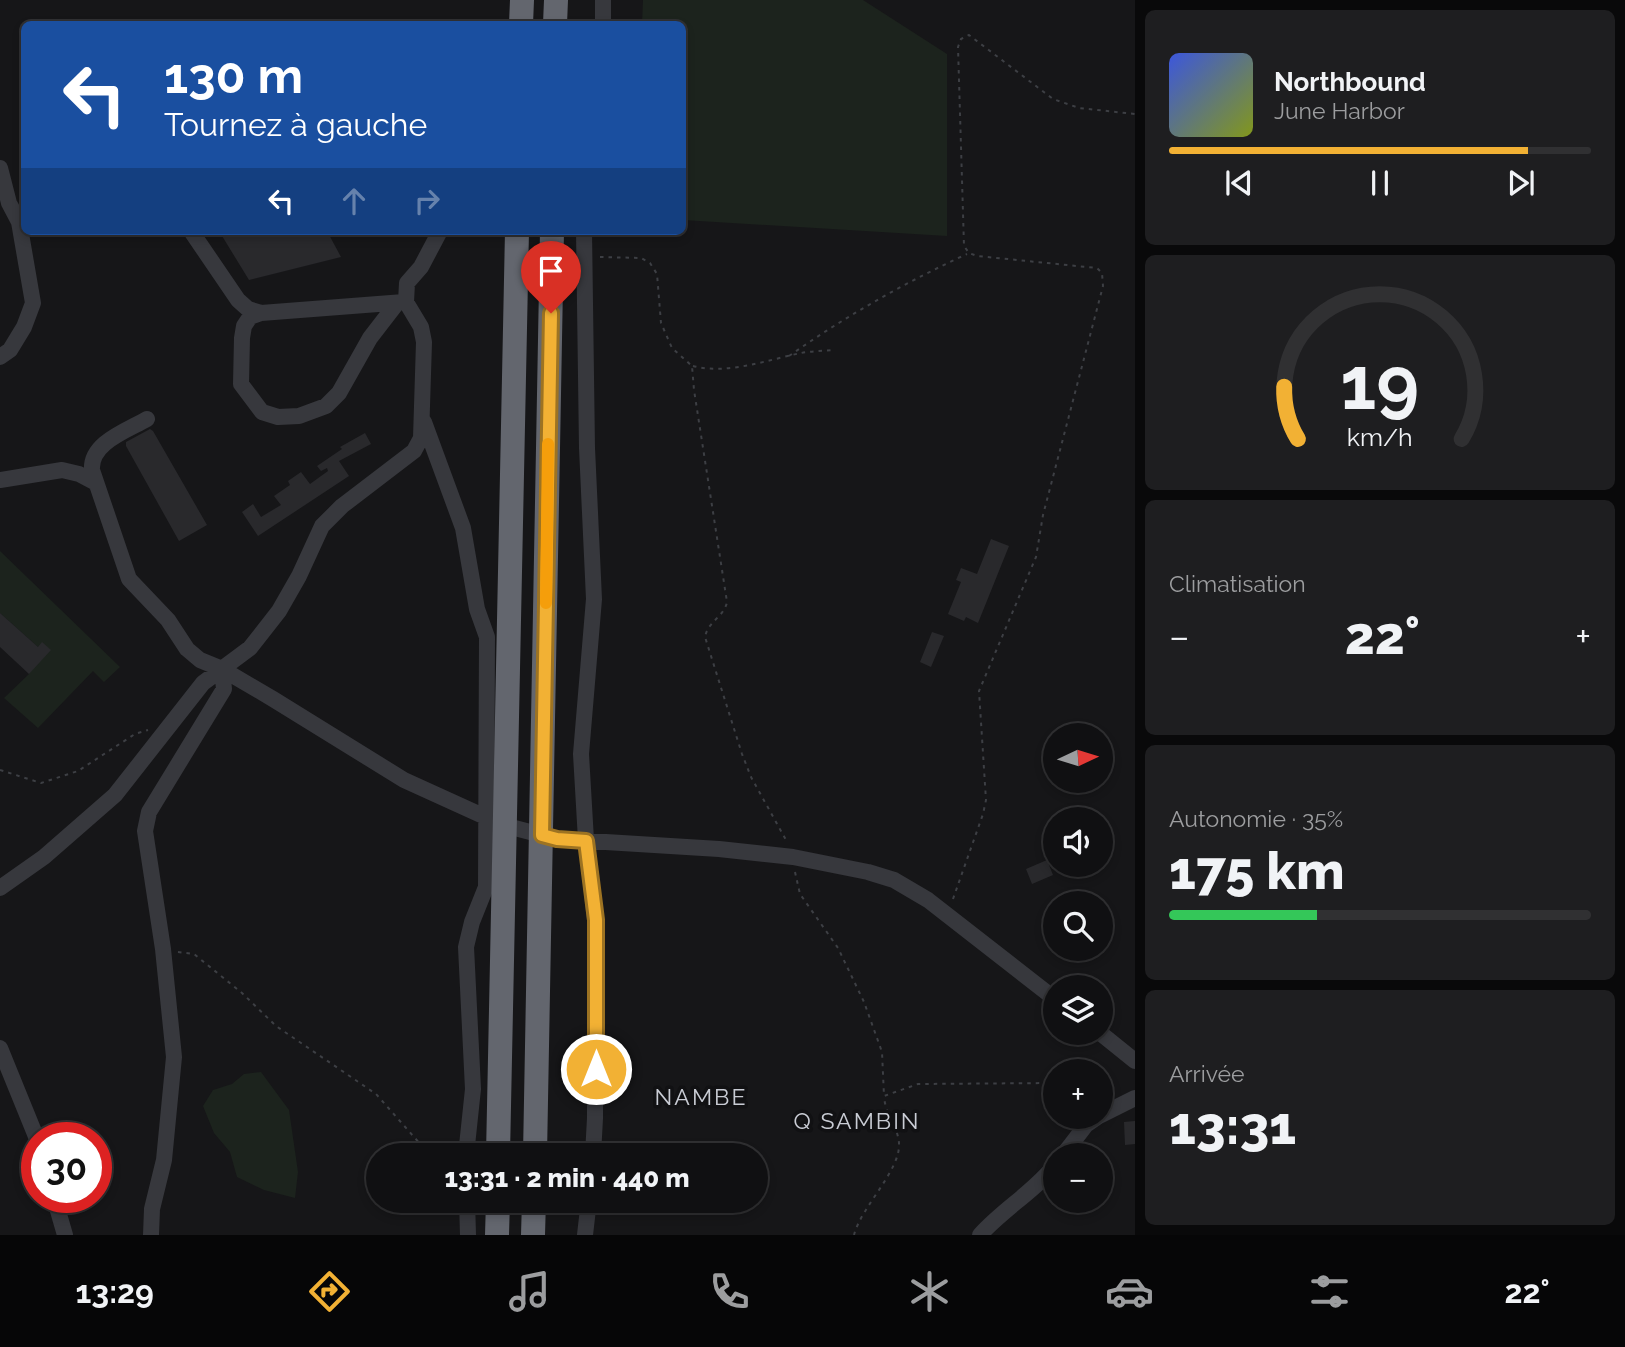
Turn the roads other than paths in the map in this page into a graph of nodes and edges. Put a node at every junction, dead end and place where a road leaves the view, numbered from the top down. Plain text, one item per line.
1 (556, 0) edge
2 (603, 0) edge
3 (555, 21) edge
4 (603, 21) edge
5 (0, 168) edge
6 (21, 234) edge
7 (21, 235) edge
8 (194, 235) edge
9 (438, 235) edge
10 (517, 235) edge
11 (552, 235) edge
12 (584, 235) edge
13 (402, 303) junction
14 (261, 313) junction
15 (0, 357) edge
16 (422, 417) junction
17 (147, 419) dead end
18 (0, 480) edge
19 (96, 483) junction
20 (222, 669) junction
21 (495, 821) junction
22 (542, 835) junction
23 (586, 841) junction
24 (0, 888) edge
25 (1043, 990) edge
26 (1113, 1043) edge
27 (0, 1048) edge
28 (1135, 1061) edge
29 (1135, 1098) edge
30 (1113, 1109) edge
31 (30, 1122) edge
32 (1083, 1129) edge
33 (467, 1143) edge
34 (498, 1143) edge
35 (535, 1143) edge
36 (594, 1143) edge
37 (1072, 1143) edge
38 (1043, 1180) edge
39 (59, 1213) edge
40 (467, 1213) edge
41 (498, 1213) edge
42 (534, 1213) edge
43 (588, 1213) edge
44 (65, 1235) edge
45 (151, 1235) edge
46 (468, 1235) edge
47 (497, 1235) edge
48 (533, 1235) edge
49 (585, 1235) edge
50 (980, 1235) edge

1 - 3 highway
2 - 4 street
5 - 6 street
7 - 15 street
8 - 14 street
9 - 13 street
10 - 21 highway
11 - 22 highway
12 - 23 street
13 - 14 street
13 - 14 street
13 - 16 street
16 - 20 street
16 - 21 street
17 - 19 street
18 - 19 street
19 - 20 street
20 - 21 street
20 - 24 street
20 - 45 street
21 - 22 street
21 - 33 street
21 - 34 highway
22 - 23 street
22 - 35 highway
23 - 25 street
23 - 36 street
26 - 28 street
27 - 31 street
29 - 30 street
32 - 37 street
38 - 50 street
39 - 44 street
40 - 46 street
41 - 47 highway
42 - 48 highway
43 - 49 street

